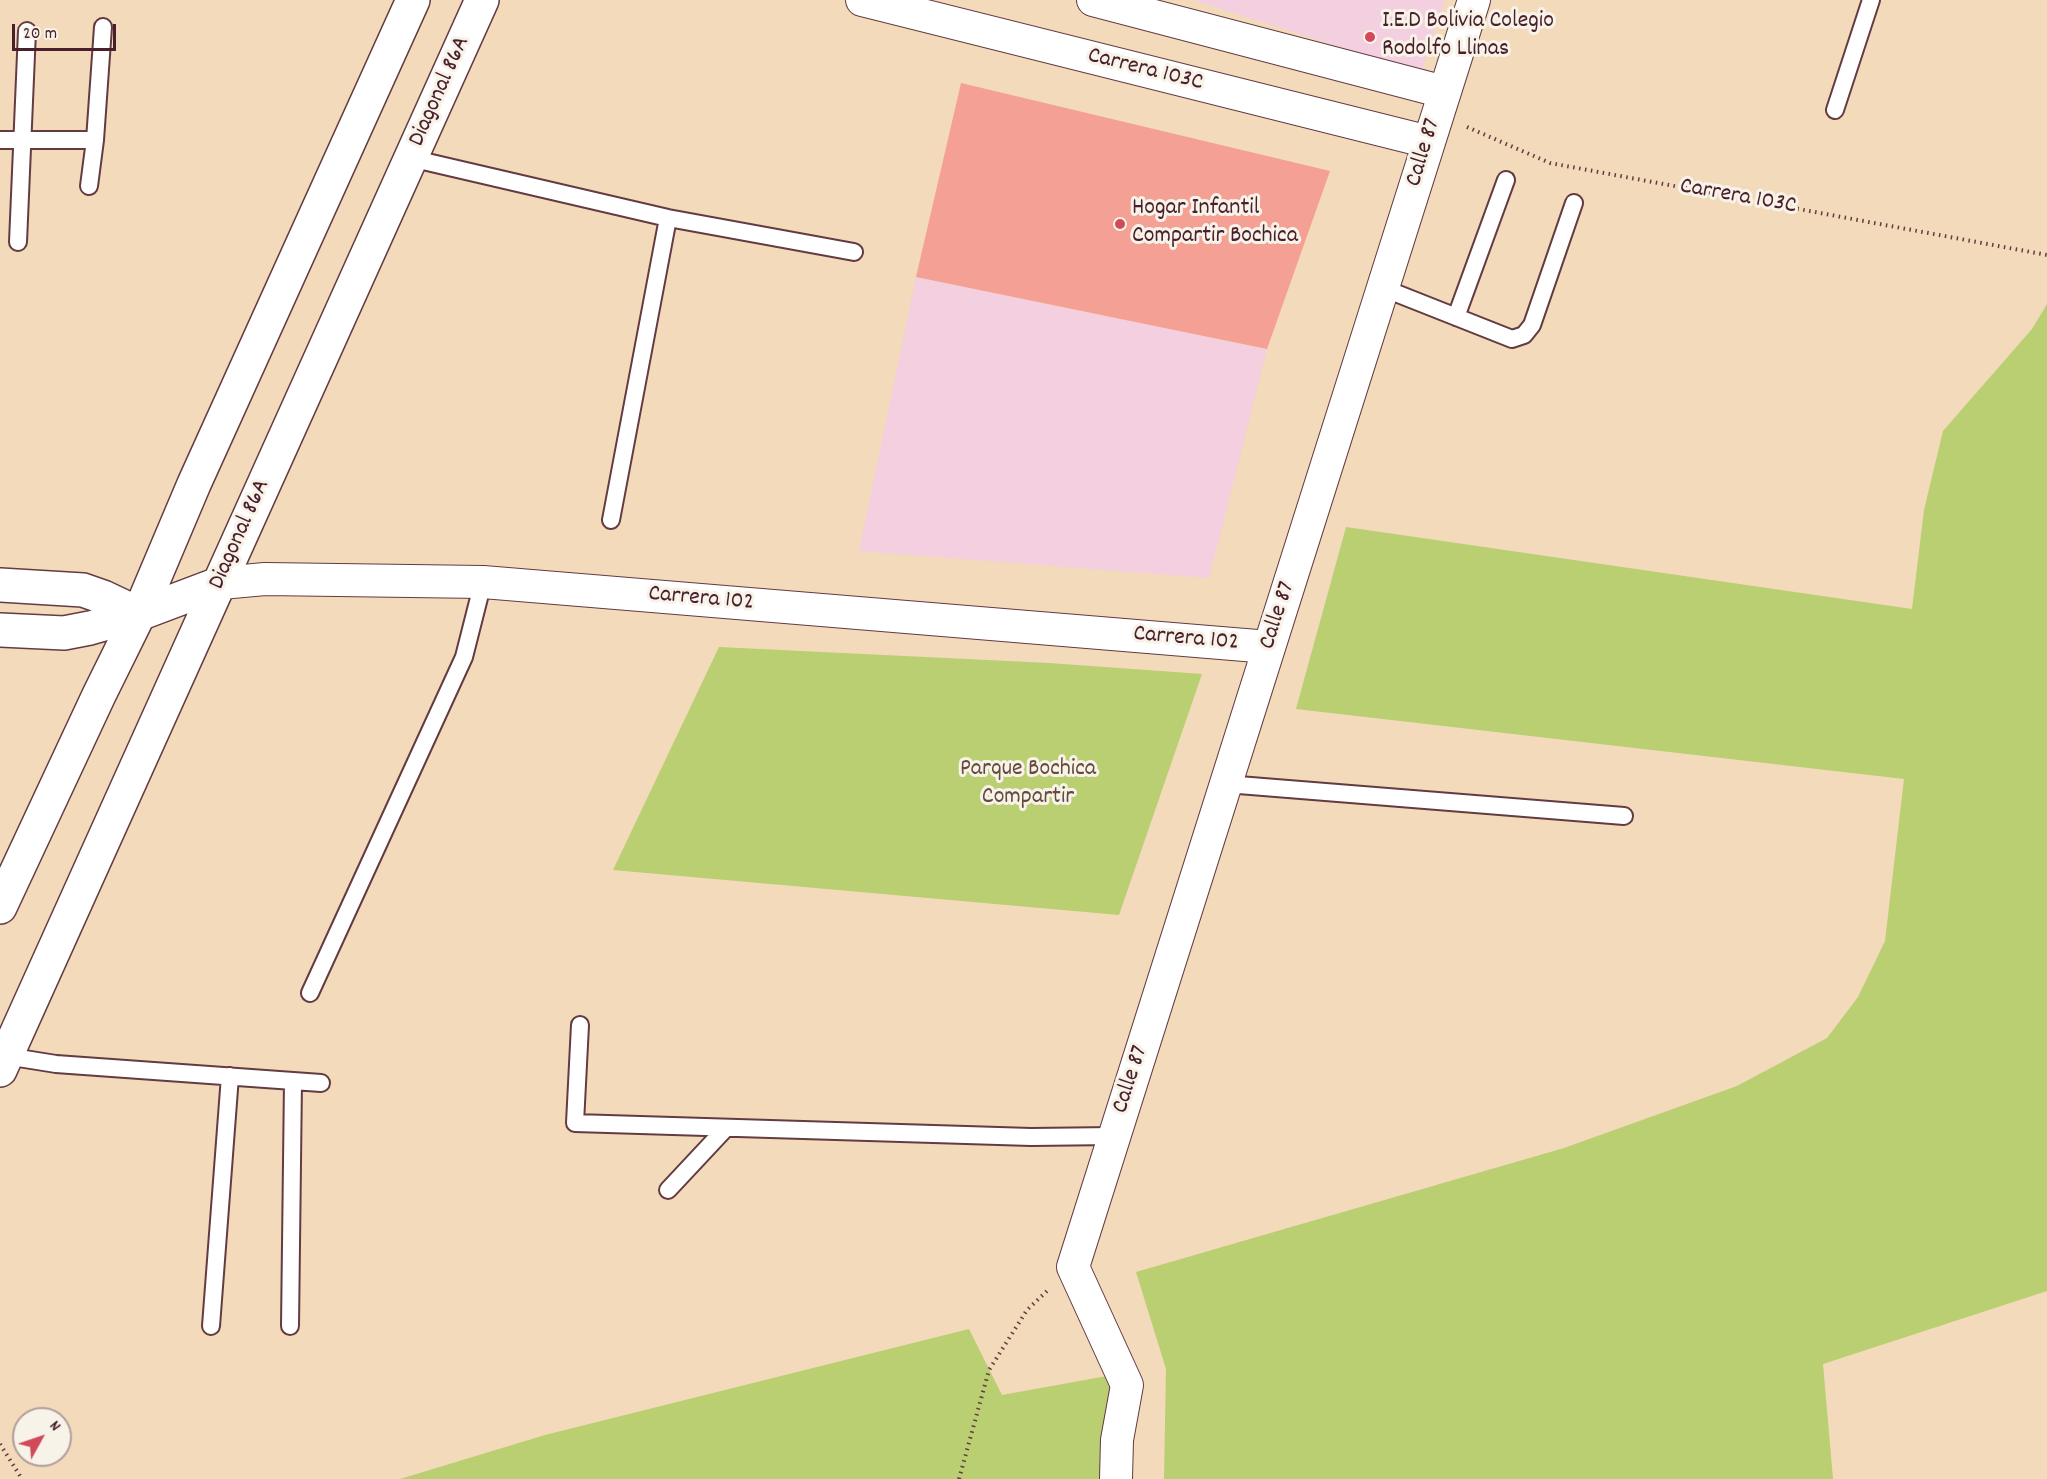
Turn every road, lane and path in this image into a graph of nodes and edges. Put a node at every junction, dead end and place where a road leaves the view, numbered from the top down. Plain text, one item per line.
1 (413, 0) edge
2 (482, 0) edge
3 (862, 0) edge
4 (1093, 0) edge
5 (1474, 0) edge
6 (1871, 0) edge
7 (103, 27) dead end
8 (27, 31) dead end
9 (1835, 110) dead end
10 (1437, 116) junction
11 (0, 140) edge
12 (95, 140) junction
13 (22, 141) junction
14 (410, 158) junction
15 (1506, 180) dead end
16 (89, 186) dead end
17 (1574, 203) dead end
18 (668, 218) junction
19 (18, 242) dead end
20 (854, 252) dead end
21 (2047, 255) edge
22 (1383, 288) junction
23 (1456, 317) junction
24 (611, 520) dead end
25 (483, 582) junction
26 (220, 583) junction
27 (0, 585) edge
28 (139, 614) junction
29 (0, 630) edge
30 (1269, 647) junction
31 (1226, 784) junction
32 (1624, 816) dead end
33 (0, 907) edge
34 (310, 993) dead end
35 (580, 1025) dead end
36 (3, 1063) edge
37 (230, 1076) junction
38 (294, 1081) junction
39 (321, 1083) dead end
40 (726, 1128) junction
41 (1115, 1136) junction
42 (668, 1190) dead end
43 (1073, 1267) junction
44 (211, 1326) dead end
45 (290, 1326) dead end
46 (0, 1444) edge
47 (22, 1479) edge
48 (959, 1479) edge
49 (1116, 1479) edge

1 - 28 street
2 - 14 street, Diagonal 86A
3 - 10 street, Carrera 103C
4 - 10 street
5 - 10 street, Calle 87
6 - 9 lane
7 - 12 lane
8 - 13 lane
10 - 21 path, Carrera 103C
10 - 22 street, Calle 87
11 - 13 lane
12 - 13 lane
12 - 16 lane
13 - 19 lane
14 - 18 lane
14 - 26 street, Diagonal 86A
15 - 23 lane
17 - 23 lane
18 - 20 lane
18 - 24 lane
22 - 23 lane
22 - 30 street, Calle 87
25 - 26 street, Carrera 102
25 - 30 street, Carrera 102
25 - 34 lane
26 - 28 street, Carrera 102
26 - 36 street, Diagonal 86A
27 - 28 street
28 - 29 street, Carrera 102
28 - 33 street
30 - 31 street, Calle 87
31 - 32 lane
31 - 41 street, Calle 87
35 - 40 lane
36 - 37 lane
37 - 38 lane
37 - 44 lane
38 - 39 lane
38 - 45 lane
40 - 41 lane
40 - 42 lane
41 - 43 street, Calle 87
43 - 48 path
43 - 49 street
46 - 47 path

